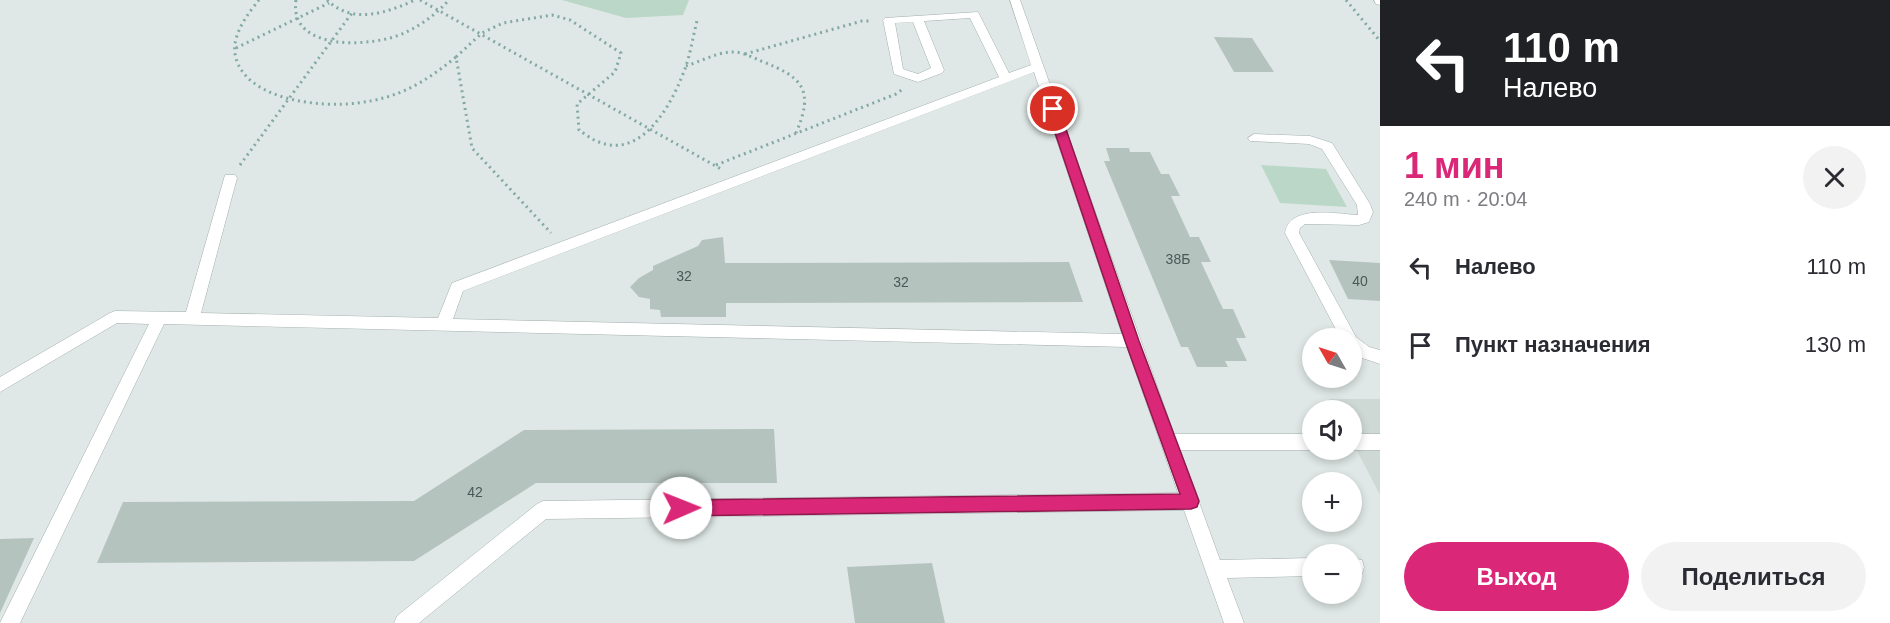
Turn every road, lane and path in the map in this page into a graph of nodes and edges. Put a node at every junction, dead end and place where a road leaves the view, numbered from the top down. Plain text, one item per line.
1 (259, 0) edge
2 (296, 0) edge
3 (415, 0) edge
4 (420, 0) edge
5 (449, 0) edge
6 (970, 0) edge
7 (1014, 0) edge
8 (1346, 0) edge
9 (328, 1) edge
10 (439, 11) junction
11 (352, 13) junction
12 (974, 14) junction
13 (297, 18) junction
14 (917, 18) junction
15 (889, 20) junction
16 (697, 21) dead end
17 (482, 33) junction
18 (331, 41) junction
19 (1380, 41) edge
20 (236, 48) junction
21 (744, 54) junction
22 (456, 57) junction
23 (686, 66) junction
24 (1039, 66) junction
25 (918, 78) junction
26 (1005, 78) junction
27 (590, 95) junction
28 (288, 99) junction
29 (652, 130) junction
30 (795, 134) junction
31 (1254, 138) dead end
32 (715, 166) junction
33 (230, 177) joint
34 (740, 180) junction
35 (564, 246) junction
36 (160, 318) junction
37 (192, 319) junction
38 (443, 325) junction
39 (1343, 328) edge
40 (1132, 341) junction
41 (1362, 350) edge
42 (1380, 357) edge
43 (0, 385) edge
44 (1169, 442) junction
45 (1302, 442) edge
46 (1362, 442) edge
47 (1380, 442) edge
48 (1191, 501) junction
49 (1302, 567) edge
50 (1216, 569) junction
51 (10, 623) edge
52 (404, 623) edge
53 (1234, 623) edge

1 - 20 path
2 - 13 path
3 - 11 path
4 - 10 path
5 - 10 path
6 - 12 lane
7 - 24 lane
8 - 19 path
9 - 11 path
9 - 13 path
10 - 17 path
10 - 18 path
11 - 18 path
12 - 14 lane
12 - 26 lane
13 - 18 path
13 - 20 path
14 - 15 lane
14 - 25 lane
15 - 21 path
15 - 25 lane
16 - 23 path
17 - 22 path
17 - 27 path
17 - 27 path
18 - 28 path
20 - 28 path
21 - 23 path
21 - 30 path
22 - 28 path
22 - 35 path
23 - 29 path
24 - 26 lane
24 - 40 lane
25 - 30 path
26 - 34 lane
27 - 29 path
27 - 29 path
28 - 33 path
29 - 32 path
30 - 32 path
31 - 39 lane
32 - 34 path
33 - 37 lane
34 - 35 lane
35 - 38 lane
36 - 37 lane
36 - 43 lane
36 - 51 lane
37 - 38 lane
38 - 40 lane
40 - 44 lane
41 - 42 lane
44 - 45 lane
44 - 48 lane
46 - 47 lane
48 - 50 lane
48 - 52 lane
49 - 50 lane
50 - 53 lane

